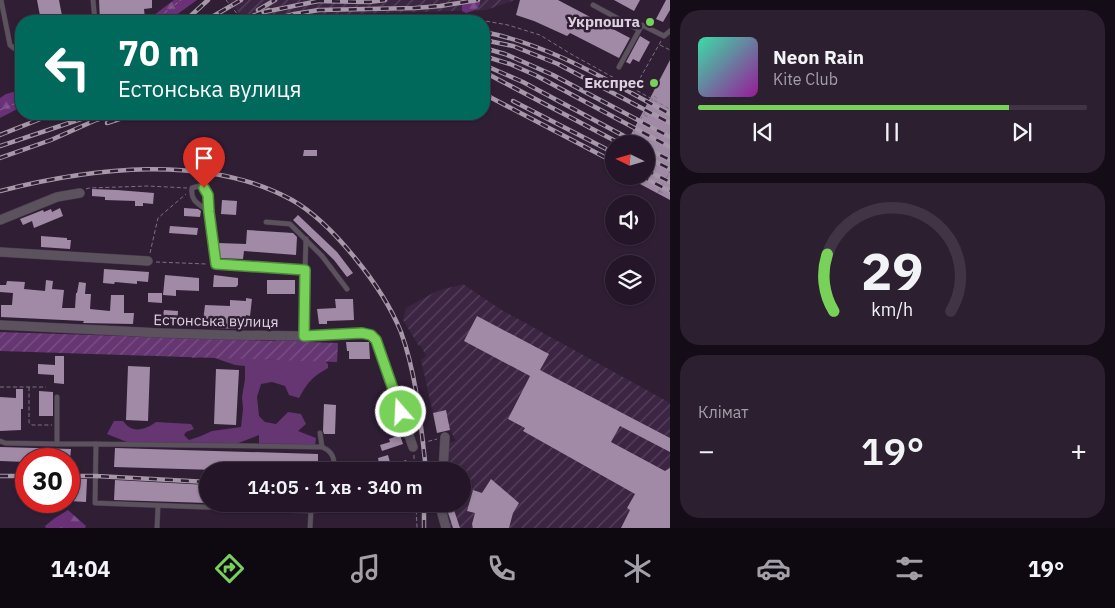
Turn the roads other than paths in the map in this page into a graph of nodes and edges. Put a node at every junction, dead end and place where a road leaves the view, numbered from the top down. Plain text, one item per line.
1 (1, 0) edge
2 (93, 0) edge
3 (594, 5) dead end
4 (94, 15) edge
5 (639, 30) junction
6 (670, 31) edge
7 (15, 49) edge
8 (619, 67) dead end
9 (80, 193) road end
10 (209, 212) junction
11 (0, 220) edge
12 (266, 222) dead end
13 (306, 239) junction
14 (0, 252) edge
15 (148, 262) road end
16 (216, 264) joint
17 (305, 270) junction
18 (347, 289) dead end
19 (0, 324) edge
20 (304, 336) junction
21 (57, 397) dead end
22 (320, 433) dead end
23 (445, 437) road end
24 (0, 441) edge
25 (57, 444) junction
26 (96, 444) junction
27 (322, 447) junction
28 (414, 447) road end
29 (334, 462) edge
30 (444, 462) edge
31 (158, 506) junction
32 (199, 507) edge
33 (311, 512) edge
34 (442, 512) edge
35 (157, 528) edge
36 (310, 528) edge
37 (446, 528) edge

1 - 7 lane
2 - 4 lane
3 - 5 lane
5 - 6 lane
5 - 8 lane
9 - 11 street
10 - 10 lane
10 - 16 lane
12 - 13 lane
13 - 17 lane
13 - 18 lane
14 - 15 street
16 - 17 street
17 - 20 street
19 - 20 street, Естонська вулиця
20 - 28 street, Естонська вулиця
21 - 25 lane
22 - 27 lane
23 - 30 street
24 - 25 lane
25 - 26 lane
26 - 27 lane
26 - 31 lane
27 - 29 lane
31 - 32 lane
31 - 35 lane
33 - 36 lane
34 - 37 street

